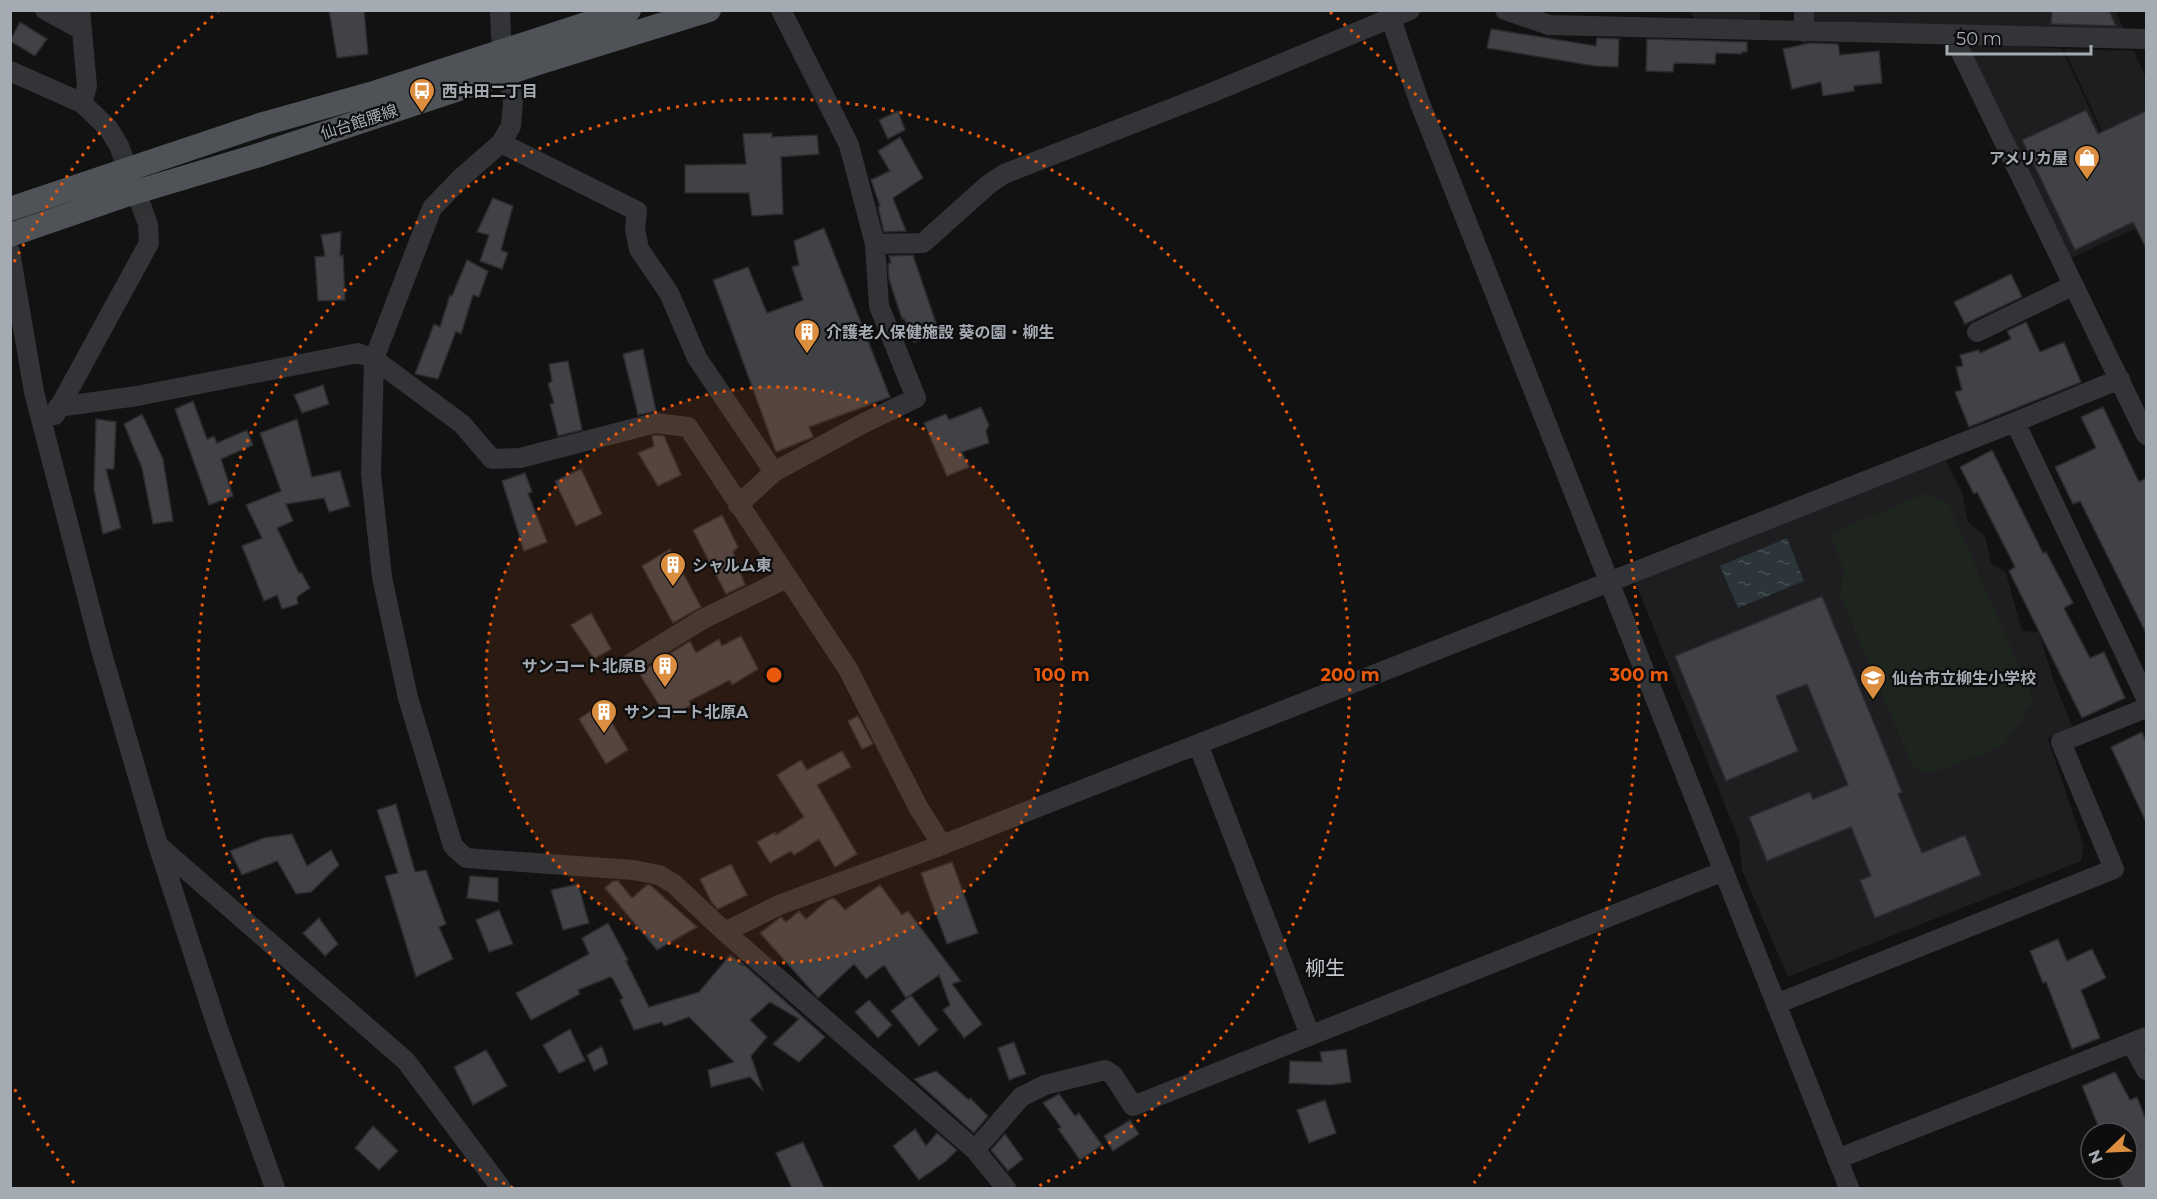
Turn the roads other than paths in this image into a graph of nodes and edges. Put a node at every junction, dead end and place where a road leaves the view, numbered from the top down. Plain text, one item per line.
1 (45, 10) edge
2 (80, 10) edge
3 (500, 10) edge
4 (629, 10) edge
5 (709, 10) edge
6 (781, 10) edge
7 (1410, 10) edge
8 (1505, 10) edge
9 (1804, 10) edge
10 (1389, 14) edge
11 (1681, 19) edge
12 (82, 30) junction
13 (1804, 32) junction
14 (1953, 36) junction
15 (2146, 39) edge
16 (506, 63) junction
17 (10, 71) edge
18 (82, 103) junction
19 (501, 143) junction
20 (119, 146) tunnel mouth
21 (10, 209) edge
22 (148, 224) tunnel mouth
23 (10, 235) edge
24 (875, 244) junction
25 (10, 252) edge
26 (2074, 285) junction
27 (1977, 332) dead end
28 (374, 359) junction
29 (2120, 379) junction
30 (58, 407) junction
31 (2015, 422) junction
32 (2146, 435) edge
33 (45, 436) junction
34 (774, 472) junction
35 (738, 505) junction
36 (787, 578) junction
37 (1610, 581) junction
38 (630, 664) dead end
39 (2146, 698) edge
40 (2146, 708) edge
41 (1198, 744) junction
42 (158, 845) junction
43 (942, 845) junction
44 (1724, 871) junction
45 (725, 932) junction
46 (1776, 1004) junction
47 (1310, 1035) junction
48 (2139, 1040) edge
49 (2146, 1070) edge
50 (975, 1150) junction
51 (1837, 1160) junction
52 (275, 1188) edge
53 (501, 1188) edge
54 (1006, 1188) edge
55 (1849, 1188) edge

1 - 12 street
2 - 12 street
3 - 16 street
4 - 16 main road, 仙台館腰線
5 - 16 main road, 仙台館腰線
6 - 24 street
7 - 10 street
8 - 11 street
9 - 13 street
10 - 24 street
10 - 37 street
11 - 13 street
12 - 18 street
13 - 14 street
14 - 15 street
14 - 26 street
16 - 19 street
16 - 21 main road, 仙台館腰線
16 - 23 main road, 仙台館腰線
17 - 18 street
18 - 20 street
19 - 28 street
19 - 34 street
22 - 30 street
24 - 34 street
25 - 33 street
26 - 27 street
26 - 29 street
28 - 30 street
28 - 35 street
28 - 45 street
29 - 31 street
29 - 32 street
30 - 33 street
31 - 37 street
31 - 39 street
33 - 42 street
34 - 35 street
35 - 36 street
36 - 38 street
36 - 43 street
37 - 41 street
37 - 44 street
40 - 46 street
41 - 43 street
41 - 47 street
42 - 52 street
42 - 53 street
43 - 45 street
44 - 46 street
44 - 47 street
45 - 50 street
46 - 51 street
47 - 50 street
48 - 49 street
48 - 51 street
50 - 54 street
51 - 55 street

